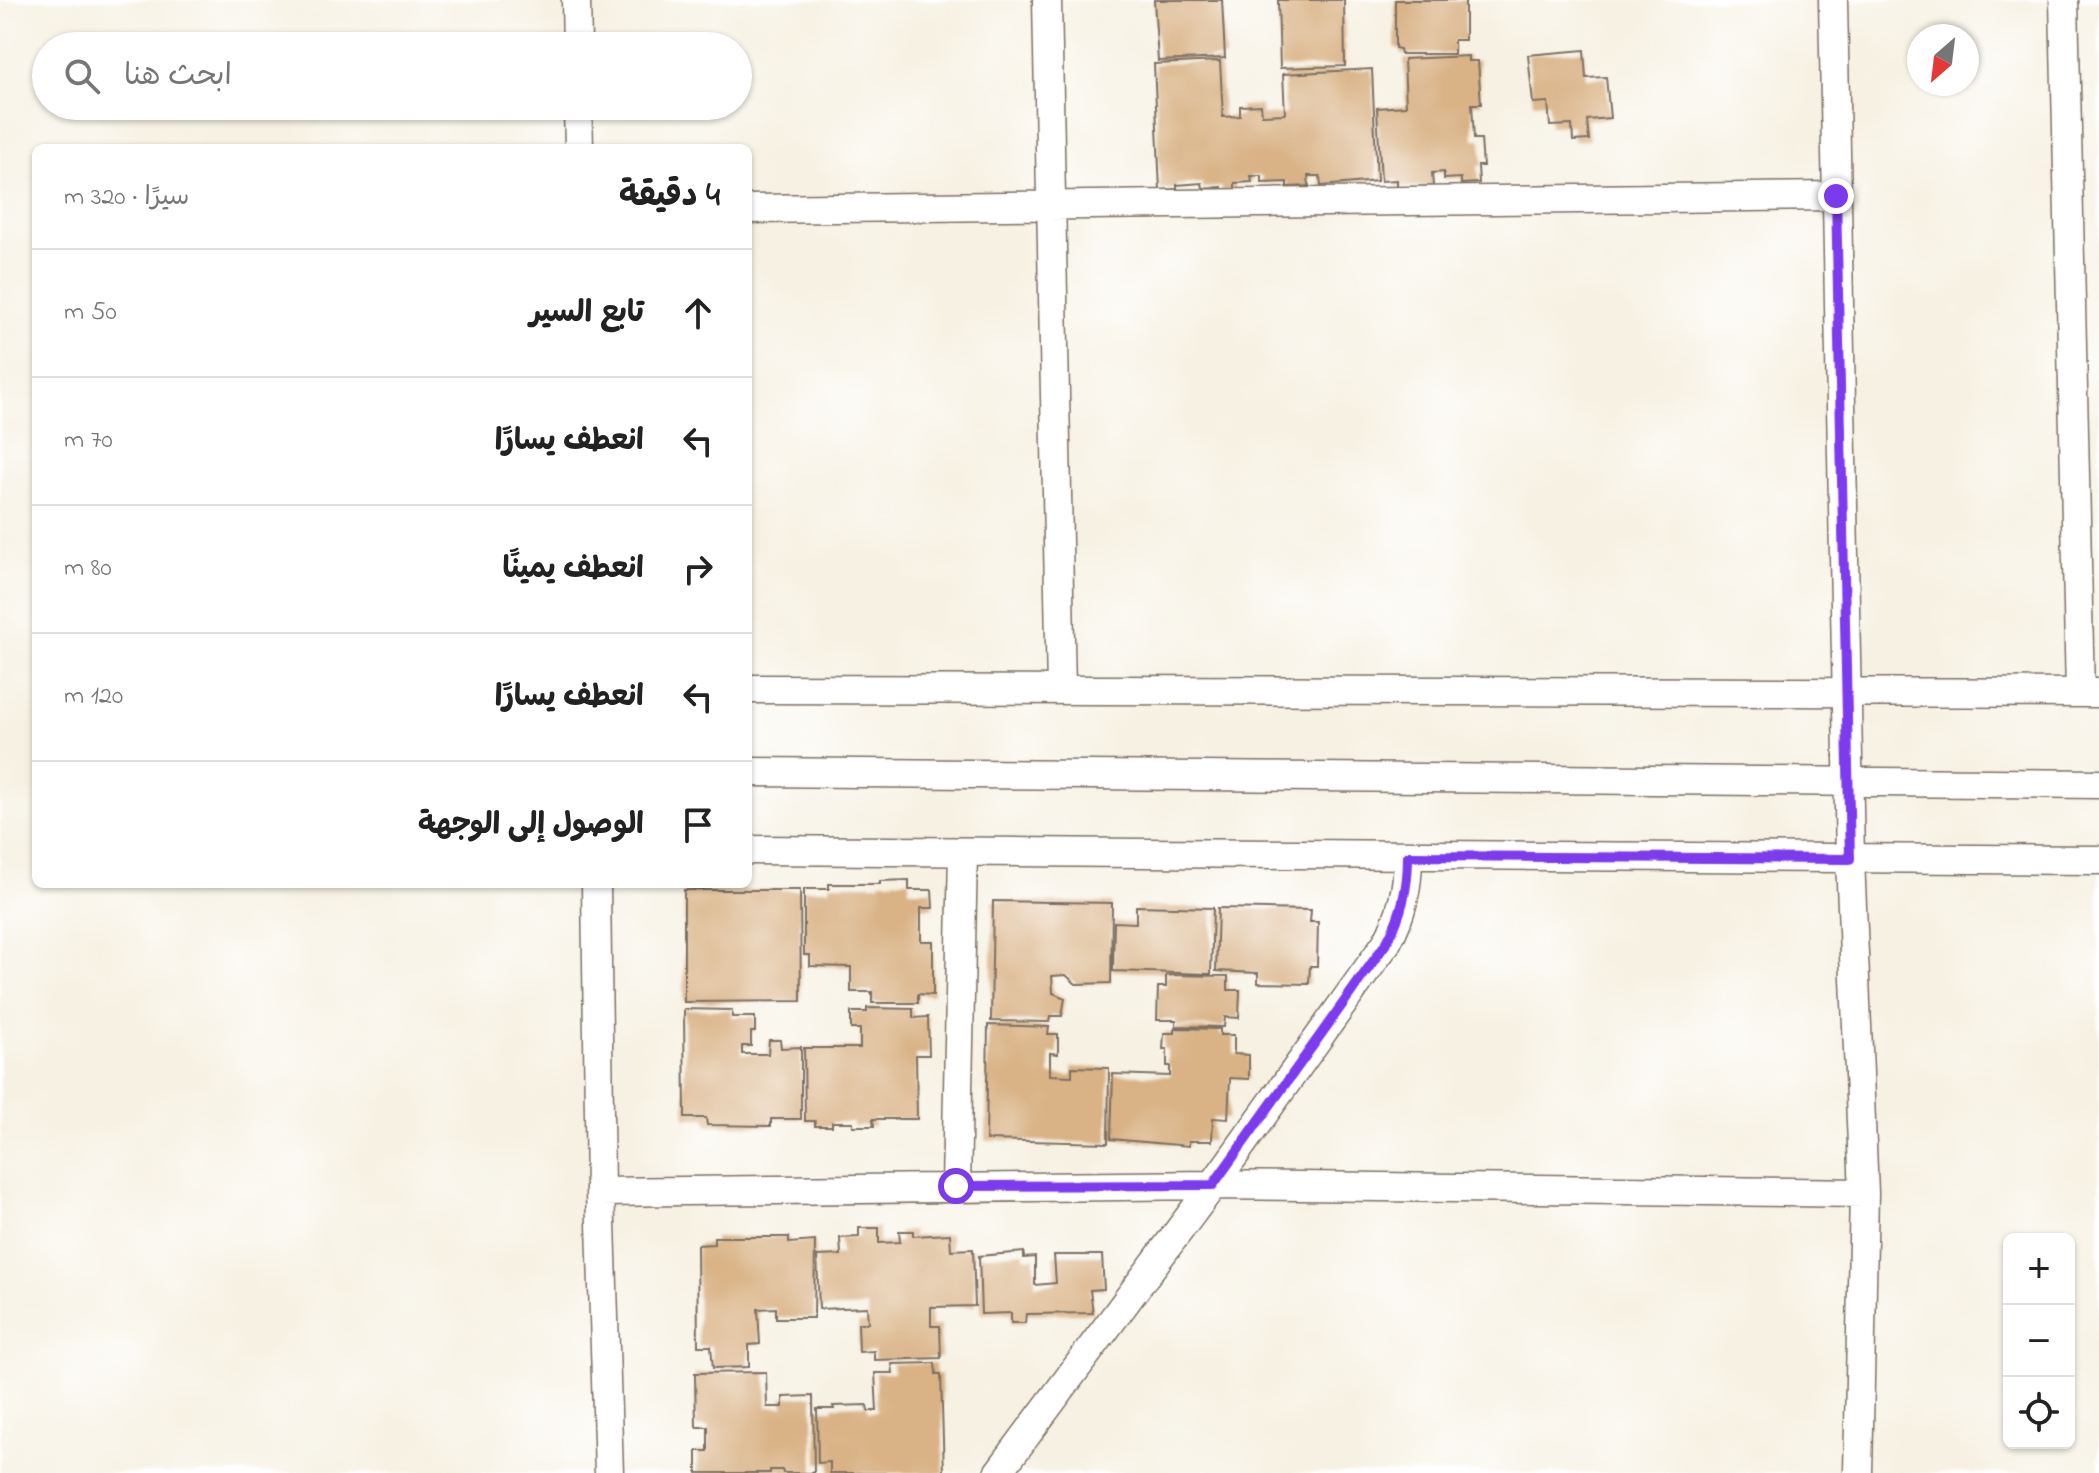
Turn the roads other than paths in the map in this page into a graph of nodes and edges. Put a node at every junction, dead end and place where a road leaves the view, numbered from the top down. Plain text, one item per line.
1 (576, 0) edge
2 (1047, 0) edge
3 (1833, 0) edge
4 (2064, 0) edge
5 (577, 32) edge
6 (578, 120) edge
7 (579, 144) edge
8 (1836, 196) junction
9 (1052, 206) junction
10 (752, 209) edge
11 (752, 689) edge
12 (1061, 690) junction
13 (1847, 692) junction
14 (2090, 693) edge
15 (752, 772) edge
16 (1848, 781) junction
17 (2099, 784) edge
18 (752, 850) edge
19 (963, 852) junction
20 (1408, 856) junction
21 (1850, 859) junction
22 (2099, 860) edge
23 (596, 888) edge
24 (1213, 1185) junction
25 (956, 1186) junction
26 (600, 1192) junction
27 (1864, 1193) junction
28 (609, 1473) edge
29 (998, 1473) edge
30 (1858, 1473) edge

1 - 5 street
2 - 9 street
3 - 8 street
4 - 14 street
6 - 7 street
8 - 9 street
8 - 13 street
9 - 10 street
9 - 12 street
11 - 12 street
12 - 13 street
13 - 14 street
13 - 16 street
15 - 16 street
16 - 17 street
16 - 21 street
18 - 19 street
19 - 20 street
19 - 25 street
20 - 21 street
20 - 24 street
21 - 22 street
21 - 27 street
23 - 26 street
24 - 25 street
24 - 27 street
24 - 29 street
25 - 26 street
26 - 28 street
27 - 30 street

